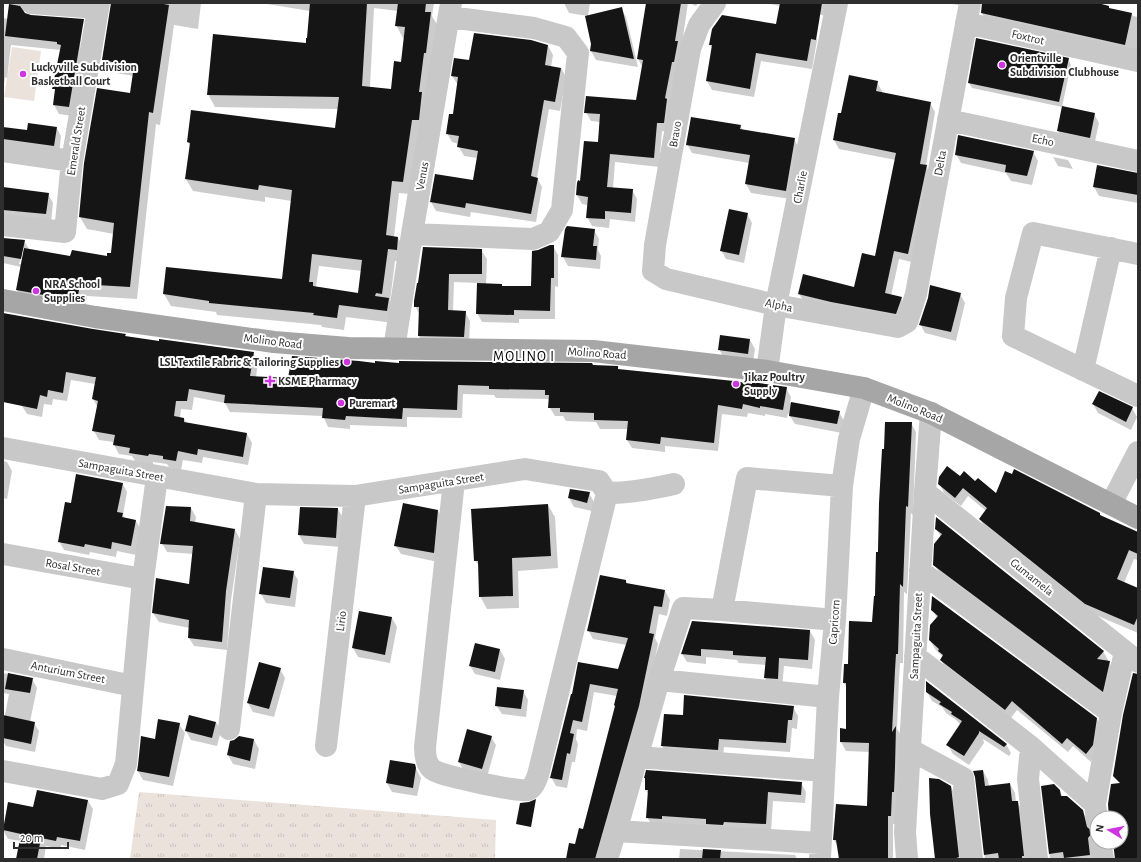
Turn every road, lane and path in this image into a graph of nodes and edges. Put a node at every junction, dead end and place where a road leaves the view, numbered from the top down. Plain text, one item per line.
1 (32, 3) edge
2 (716, 3) edge
3 (837, 3) edge
4 (99, 6) edge
5 (450, 10) edge
6 (968, 13) edge
7 (1138, 62) edge
8 (948, 120) junction
9 (3, 151) edge
10 (72, 161) junction
11 (1138, 161) edge
12 (3, 225) edge
13 (412, 234) junction
14 (1111, 248) junction
15 (1138, 254) edge
16 (653, 271) joint
17 (3, 300) edge
18 (776, 305) junction
19 (907, 322) joint
20 (394, 349) junction
21 (1083, 370) junction
22 (767, 371) junction
23 (864, 388) junction
24 (1138, 396) edge
25 (931, 413) junction
26 (3, 448) edge
27 (1138, 452) edge
28 (156, 477) junction
29 (454, 481) junction
30 (674, 484) dead end
31 (842, 486) junction
32 (925, 492) junction
33 (607, 493) junction
34 (256, 494) junction
35 (355, 496) junction
36 (1111, 504) junction
37 (1138, 518) edge
38 (3, 554) edge
39 (920, 571) junction
40 (143, 579) junction
41 (722, 610) junction
42 (835, 620) junction
43 (915, 656) junction
44 (1131, 657) edge
45 (3, 659) edge
46 (659, 680) junction
47 (133, 686) junction
48 (828, 697) junction
49 (1111, 713) junction
50 (229, 729) dead end
51 (326, 746) dead end
52 (1032, 747) junction
53 (910, 750) junction
54 (638, 757) junction
55 (3, 771) edge
56 (824, 771) junction
57 (1094, 810) edge
58 (1096, 810) edge
59 (616, 831) junction
60 (820, 851) edge
61 (607, 859) edge
62 (907, 859) edge
63 (972, 859) edge
64 (1037, 859) edge

1 - 4 street
2 - 16 street, Bravo
3 - 18 street, Charlie
4 - 10 street, Emerald Street
5 - 13 street, Venus
5 - 13 street
6 - 7 street, Foxtrot
6 - 8 street, Delta
8 - 11 street, Echo
8 - 19 street, Delta
9 - 10 street
10 - 12 street, Emerald Street
13 - 20 street, Venus
14 - 15 street
14 - 21 street
14 - 21 street
16 - 18 street, Alpha
17 - 20 main road, Molino Road
18 - 19 street, Alpha
18 - 22 street, Charlie
20 - 22 main road, Molino Road
21 - 24 street
22 - 23 main road, Molino Road
23 - 25 main road, Molino Road
23 - 31 street, Capricorn
25 - 32 street, Sampaguita Street
25 - 36 main road, Molino Road
26 - 28 street, Sampaguita Street
27 - 36 street
28 - 34 street, Sampaguita Street
28 - 40 street
29 - 33 street, Sampaguita Street
29 - 33 street
29 - 35 street, Sampaguita Street
30 - 33 street
31 - 41 street
31 - 42 street, Capricorn
32 - 39 street, Sampaguita Street
32 - 44 street, Gumamela
34 - 35 street, Sampaguita Street
34 - 50 street
35 - 51 street, Lirio
36 - 37 main road, Molino Road
38 - 40 street, Rosal Street
39 - 43 street, Sampaguita Street
39 - 49 street
40 - 47 street
41 - 42 street
41 - 46 street
42 - 48 street, Capricorn
43 - 52 street
43 - 53 street, Sampaguita Street
44 - 49 street
45 - 47 street, Anturium Street
46 - 48 street
46 - 54 street
47 - 55 street
48 - 56 street, Capricorn
49 - 58 street
52 - 57 street
52 - 64 street
53 - 62 street, Sampaguita Street
53 - 63 street
54 - 56 street
54 - 59 street
56 - 60 street, Capricorn
59 - 60 street
59 - 61 street

